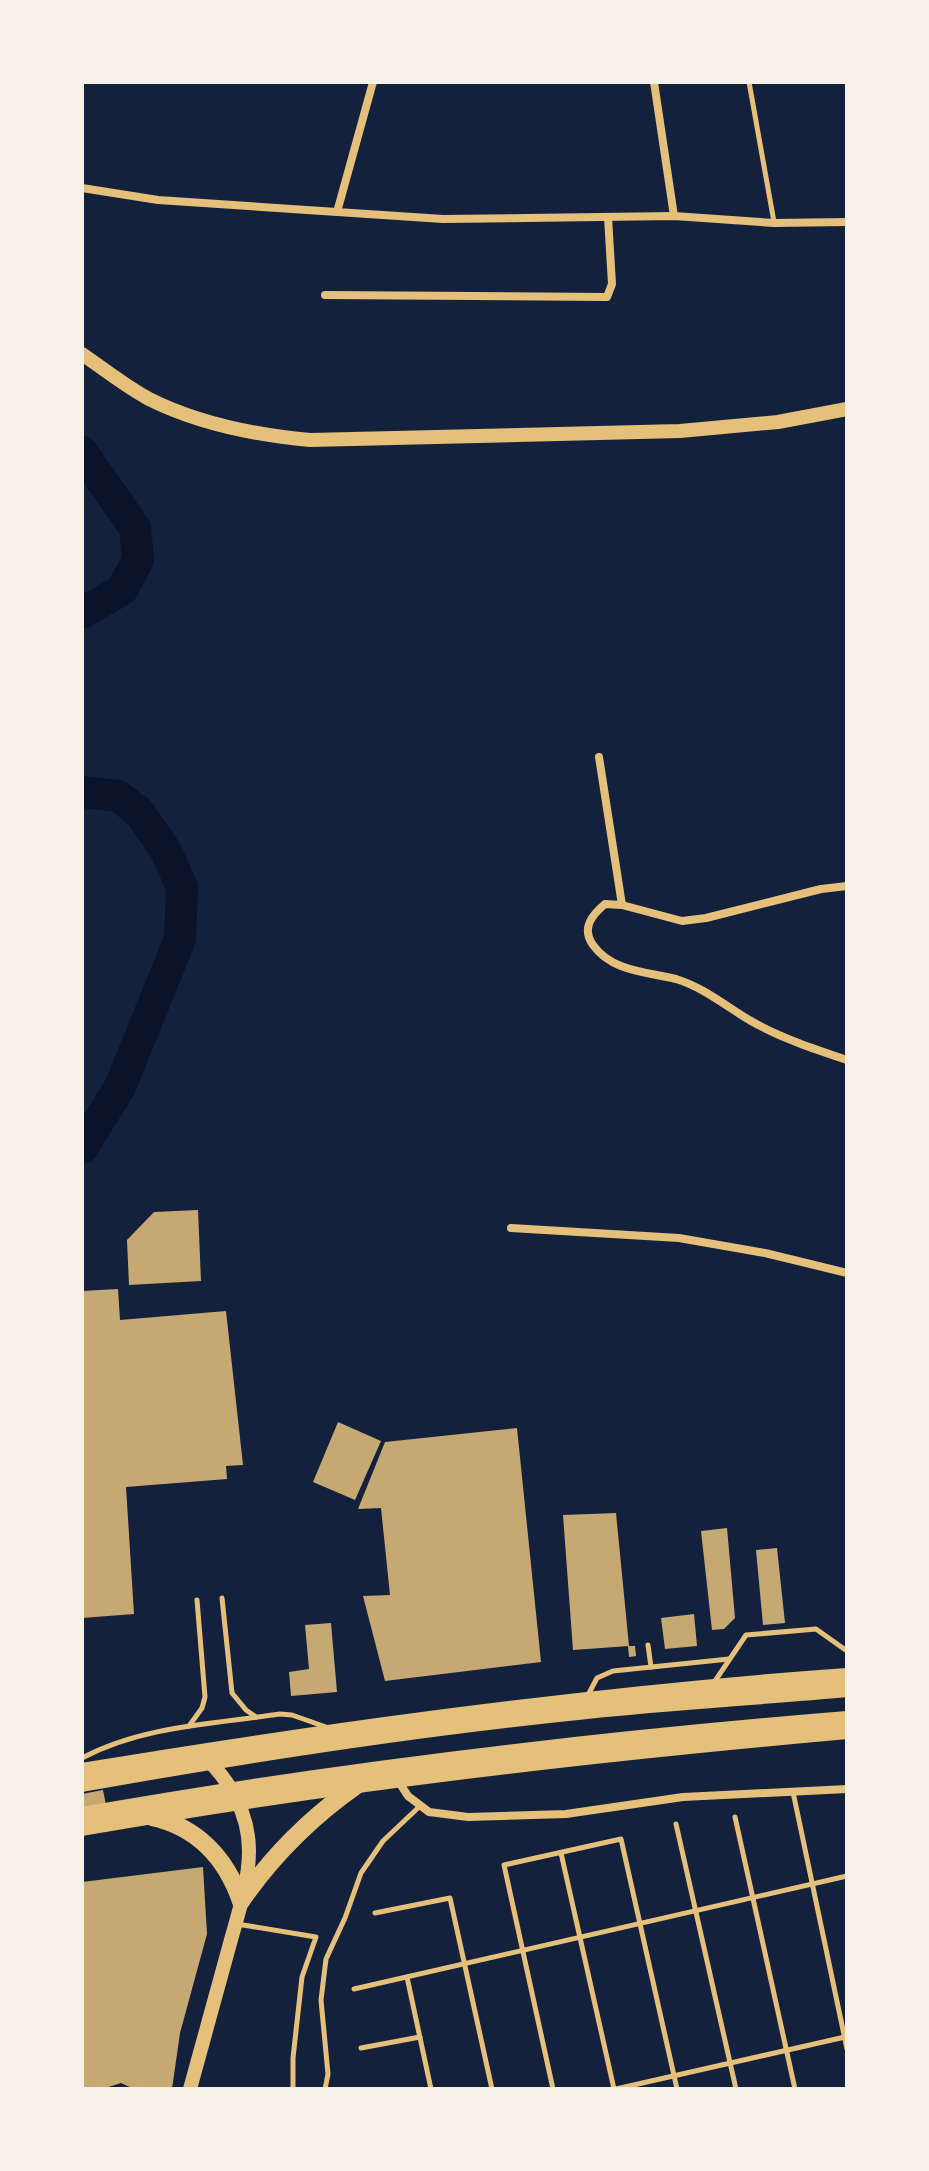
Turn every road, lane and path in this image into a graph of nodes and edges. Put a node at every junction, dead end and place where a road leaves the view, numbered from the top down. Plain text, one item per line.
1 (373, 82) edge
2 (654, 82) edge
3 (749, 82) edge
4 (82, 188) edge
5 (337, 212) junction
6 (674, 216) junction
7 (608, 217) junction
8 (847, 222) edge
9 (774, 223) junction
10 (325, 295) dead end
11 (82, 354) edge
12 (847, 409) edge
13 (599, 757) dead end
14 (847, 886) edge
15 (622, 905) junction
16 (847, 1060) edge
17 (511, 1228) dead end
18 (847, 1273) edge
19 (222, 1598) dead end
20 (197, 1600) dead end
21 (648, 1645) dead end
22 (847, 1651) edge
23 (730, 1659) junction
24 (651, 1667) junction
25 (846, 1687) edge
26 (711, 1688) junction
27 (586, 1700) junction
28 (256, 1718) junction
29 (847, 1721) edge
30 (188, 1727) junction
31 (342, 1733) junction
32 (204, 1757) junction
33 (82, 1758) edge
34 (82, 1772) edge
35 (397, 1778) junction
36 (360, 1783) junction
37 (82, 1784) edge
38 (847, 1789) edge
39 (793, 1791) junction
40 (234, 1794) junction
41 (420, 1806) junction
42 (82, 1815) edge
43 (145, 1815) junction
44 (735, 1817) dead end
45 (676, 1824) dead end
46 (82, 1827) edge
47 (561, 1853) junction
48 (847, 1876) edge
49 (812, 1884) junction
50 (753, 1898) junction
51 (241, 1901) junction
52 (696, 1911) junction
53 (375, 1913) dead end
54 (235, 1924) junction
55 (640, 1924) junction
56 (580, 1937) junction
57 (523, 1950) junction
58 (464, 1964) junction
59 (407, 1977) junction
60 (354, 1989) dead end
61 (420, 2037) junction
62 (846, 2037) edge
63 (361, 2048) dead end
64 (847, 2049) edge
65 (787, 2050) junction
66 (730, 2063) junction
67 (674, 2076) junction
68 (190, 2089) edge
69 (293, 2089) edge
70 (325, 2089) edge
71 (431, 2089) edge
72 (492, 2089) edge
73 (553, 2089) edge
74 (615, 2089) edge
75 (677, 2089) edge
76 (736, 2089) edge
77 (795, 2089) edge

1 - 5 street
2 - 6 street
3 - 9 lane
4 - 5 street
5 - 7 street
6 - 7 street
6 - 9 street
7 - 10 street
8 - 9 street
11 - 12 main road
13 - 15 street
14 - 15 street
15 - 16 street
17 - 18 street
19 - 28 lane
20 - 30 lane
21 - 24 lane
22 - 23 lane
23 - 24 lane
23 - 26 lane
24 - 27 lane
25 - 26 highway
25 - 32 main road
26 - 27 highway
27 - 31 highway
28 - 30 lane
28 - 31 lane
29 - 35 highway
29 - 40 main road
30 - 33 lane
31 - 32 highway
32 - 34 highway
32 - 37 main road
32 - 40 main road
35 - 36 highway
35 - 41 street
36 - 40 highway
36 - 51 highway
38 - 39 street
39 - 41 street
39 - 49 lane
40 - 42 main road
40 - 43 highway
40 - 51 main road
41 - 70 lane
43 - 46 highway
43 - 51 highway
44 - 50 lane
45 - 52 lane
47 - 55 lane
47 - 56 lane
47 - 57 lane
48 - 49 lane
49 - 50 lane
49 - 62 lane
50 - 52 lane
50 - 65 lane
51 - 54 main road
52 - 55 lane
52 - 66 lane
53 - 58 lane
54 - 68 main road
54 - 69 lane
55 - 56 lane
55 - 67 lane
56 - 57 lane
56 - 74 lane
57 - 58 lane
57 - 73 lane
58 - 59 lane
58 - 72 lane
59 - 60 lane
59 - 61 lane
61 - 63 lane
61 - 71 lane
62 - 64 lane
62 - 65 lane
65 - 66 lane
65 - 77 lane
66 - 67 lane
66 - 76 lane
67 - 74 lane
67 - 75 lane

